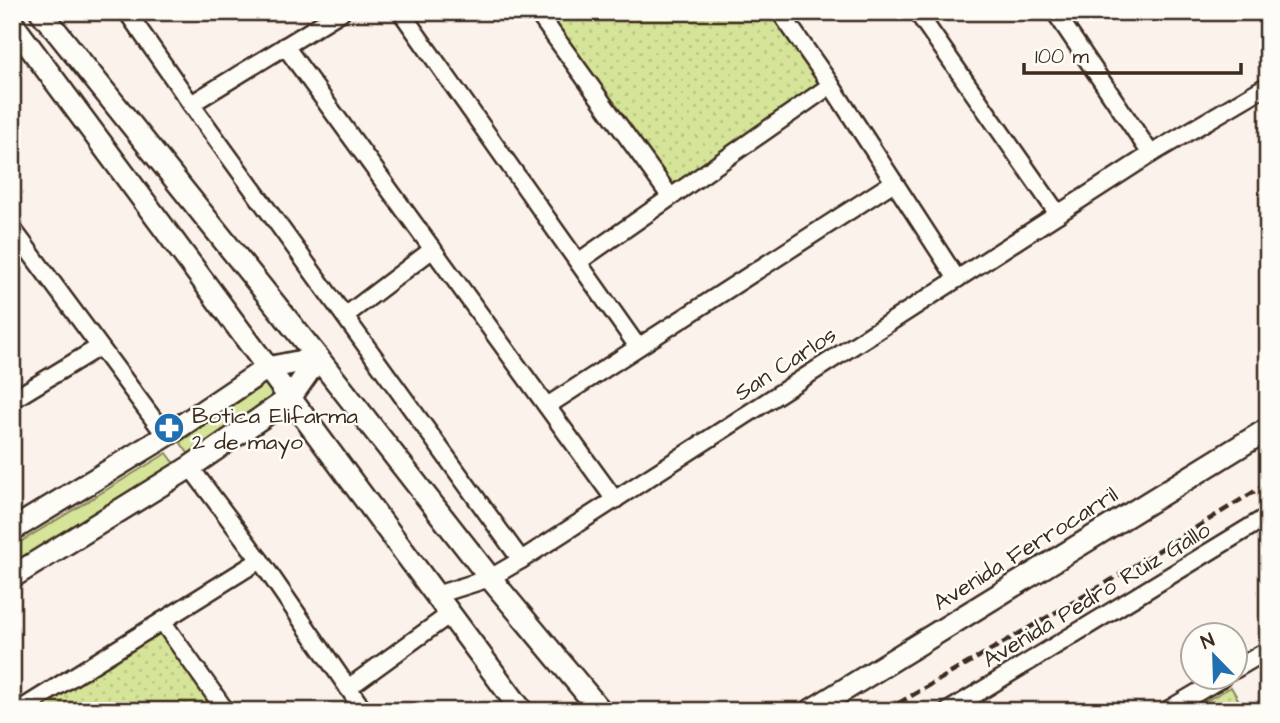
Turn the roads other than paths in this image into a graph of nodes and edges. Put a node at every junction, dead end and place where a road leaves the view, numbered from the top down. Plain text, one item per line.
1 (41, 12) edge
2 (128, 12) edge
3 (341, 12) edge
4 (401, 12) edge
5 (559, 12) edge
6 (780, 12) edge
7 (917, 12) edge
8 (1055, 12) edge
9 (541, 17) edge
10 (12, 23) edge
11 (285, 47) junction
12 (831, 85) junction
13 (1268, 85) edge
14 (191, 104) junction
15 (1151, 154) junction
16 (894, 181) junction
17 (670, 196) junction
18 (1058, 214) junction
19 (12, 228) edge
20 (433, 249) junction
21 (578, 262) junction
22 (957, 279) junction
23 (345, 316) junction
24 (99, 346) junction
25 (638, 347) junction
26 (318, 358) junction
27 (267, 368) junction
28 (290, 398) junction
29 (12, 400) edge
30 (547, 406) junction
31 (1268, 429) edge
32 (166, 436) junction
33 (190, 467) junction
34 (615, 499) junction
35 (1267, 519) edge
36 (12, 530) edge
37 (260, 560) junction
38 (521, 560) junction
39 (12, 577) edge
40 (490, 578) junction
41 (436, 596) junction
42 (450, 614) junction
43 (163, 621) junction
44 (1268, 650) edge
45 (1248, 662) edge
46 (348, 688) junction
47 (1197, 692) edge
48 (18, 711) edge
49 (226, 711) edge
50 (364, 711) edge
51 (522, 711) edge
52 (601, 711) edge
53 (810, 711) edge
54 (948, 711) edge
55 (1166, 711) edge

1 - 26 street
2 - 14 street
3 - 11 street
4 - 21 street
5 - 9 street
6 - 12 street
7 - 18 street
8 - 15 street
9 - 17 street
10 - 27 street
11 - 14 street
11 - 20 street
12 - 16 street
12 - 17 street
13 - 15 street, San Carlos
14 - 23 street
15 - 18 street, San Carlos
16 - 22 street
16 - 25 street
17 - 21 street
18 - 22 street, San Carlos
19 - 24 street
20 - 23 street
20 - 30 street
21 - 25 street
22 - 34 street, San Carlos
23 - 38 street
24 - 29 street
24 - 32 street
25 - 30 street
26 - 27 street
26 - 28 street
26 - 40 street
27 - 28 street
27 - 32 street
28 - 33 street
28 - 41 street
30 - 34 street
31 - 53 street, Avenida Ferrocarril
32 - 36 street
33 - 37 street
33 - 39 street
34 - 38 street, San Carlos
35 - 54 street, Avenida Pedro Ruiz Gallo
37 - 43 street
37 - 46 street
38 - 40 street, San Carlos
40 - 41 street, San Carlos
40 - 52 street
41 - 42 street
42 - 46 street
42 - 51 street
43 - 48 street
43 - 49 street
44 - 45 street
46 - 50 street
47 - 55 street

